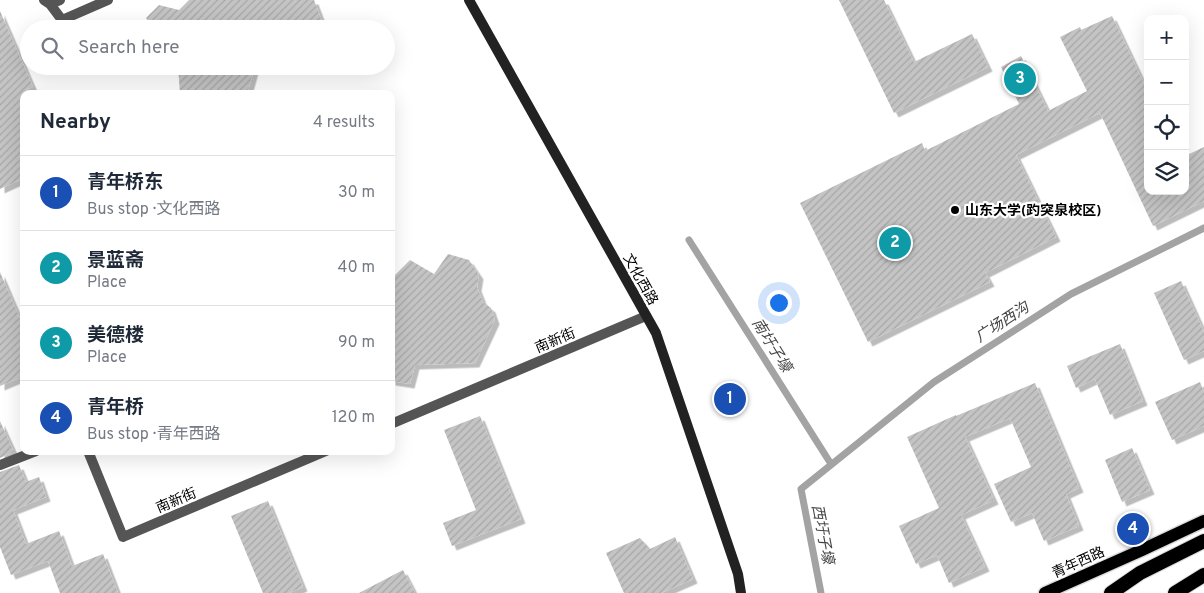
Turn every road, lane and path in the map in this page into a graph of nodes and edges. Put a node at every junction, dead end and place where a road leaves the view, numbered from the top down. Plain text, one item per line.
1 (108, 0) edge
2 (468, 0) edge
3 (51, 1) edge
4 (646, 316) junction
5 (395, 422) edge
6 (26, 455) edge
7 (90, 455) edge
8 (317, 455) edge
9 (0, 465) edge
10 (1204, 521) edge
11 (1204, 541) edge
12 (1204, 575) edge
13 (740, 593) edge
14 (1045, 593) edge
15 (1110, 593) edge
16 (1175, 593) edge

1 - 3 street
2 - 4 main road, 文化西路
4 - 5 street, 南新街
4 - 13 main road, 文化西路
6 - 9 street
7 - 8 street, 南新街
10 - 14 main road, 青年西路
11 - 15 highway
12 - 16 highway

